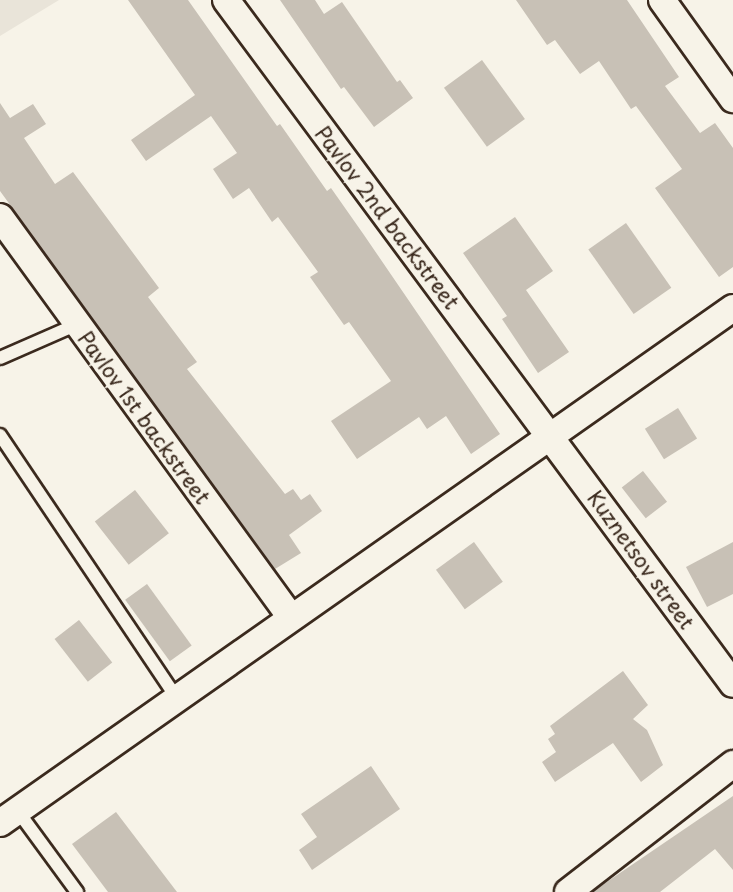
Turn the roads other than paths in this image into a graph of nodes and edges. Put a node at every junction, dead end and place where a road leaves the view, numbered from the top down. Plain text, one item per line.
1 (226, 0) edge
2 (662, 0) edge
3 (733, 99) edge
4 (0, 216) edge
5 (733, 308) edge
6 (78, 324) junction
7 (0, 358) edge
8 (0, 435) edge
9 (550, 435) junction
10 (291, 617) junction
11 (733, 684) edge
12 (177, 698) junction
13 (733, 764) edge
14 (9, 816) edge
15 (77, 892) edge
16 (568, 892) edge

1 - 9 street, Pavlov 2nd backstreet
2 - 3 street
4 - 6 street, Pavlov 1st backstreet
5 - 9 street
6 - 7 lane
6 - 10 street, Pavlov 1st backstreet
8 - 12 lane
9 - 10 street
9 - 11 street, Kuznetsov street
10 - 12 street
12 - 14 street
13 - 16 street
14 - 15 lane

